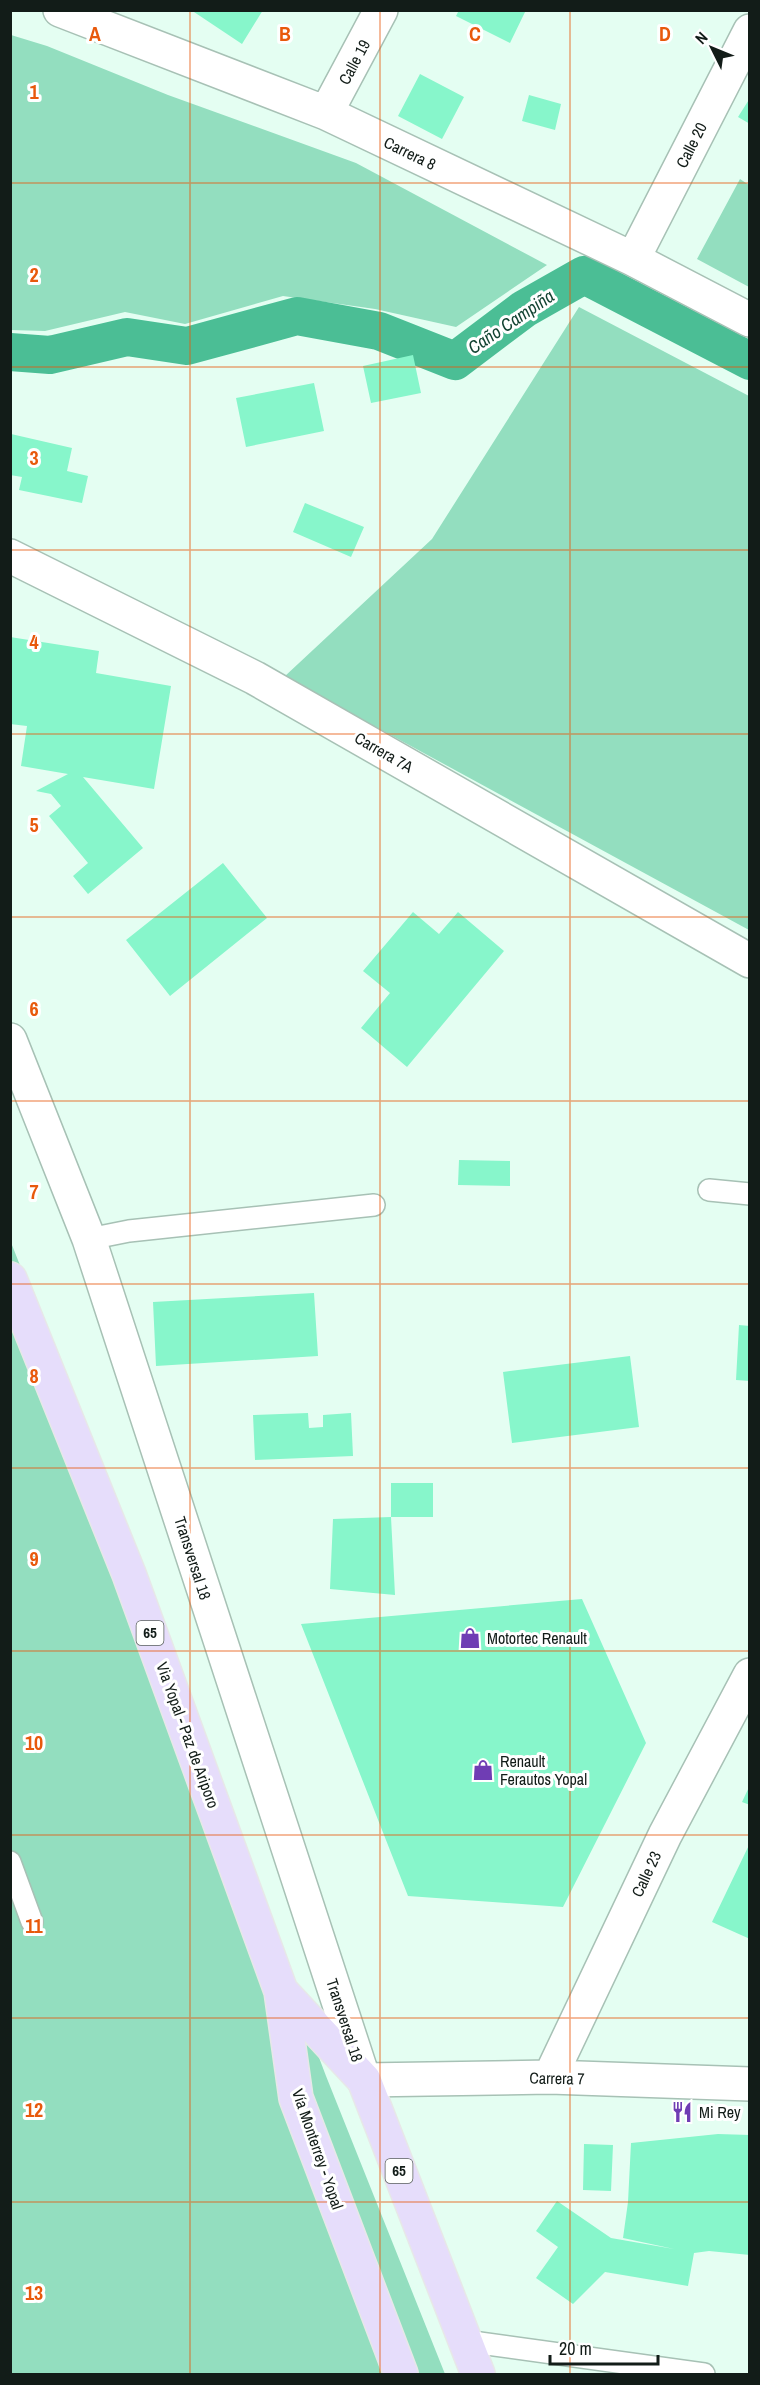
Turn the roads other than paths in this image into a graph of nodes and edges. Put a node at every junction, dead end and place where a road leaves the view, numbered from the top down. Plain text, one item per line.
1 (381, 10) edge
2 (62, 11) edge
3 (750, 31) edge
4 (326, 113) junction
5 (633, 259) junction
6 (750, 320) edge
7 (10, 556) edge
8 (750, 961) edge
9 (10, 1040) edge
10 (709, 1190) dead end
11 (750, 1194) edge
12 (374, 1205) dead end
13 (89, 1239) junction
14 (10, 1279) edge
15 (750, 1675) edge
16 (10, 1862) edge
17 (32, 1922) dead end
18 (281, 1991) junction
19 (550, 2077) junction
20 (364, 2080) junction
21 (750, 2084) edge
22 (465, 2341) junction
23 (400, 2374) edge
24 (478, 2374) edge
25 (704, 2374) edge

1 - 4 street, Calle 19
2 - 4 street, Carrera 8
3 - 5 street, Calle 20
4 - 5 street, Carrera 8
5 - 6 street, Carrera 8
7 - 8 street, Carrera 7A
9 - 13 street, Transversal 18
10 - 11 lane
12 - 13 lane
13 - 20 street, Transversal 18
14 - 18 main road, Via Yopal - Paz de Ariporo / 65
15 - 19 street, Calle 23
16 - 17 lane
18 - 20 main road, 65
18 - 23 main road, Vía Monterrey - Yopal / 65
19 - 20 street, Carrera 7
19 - 21 street, Carrera 7
20 - 22 main road, 65
22 - 24 main road, 65
22 - 25 lane

